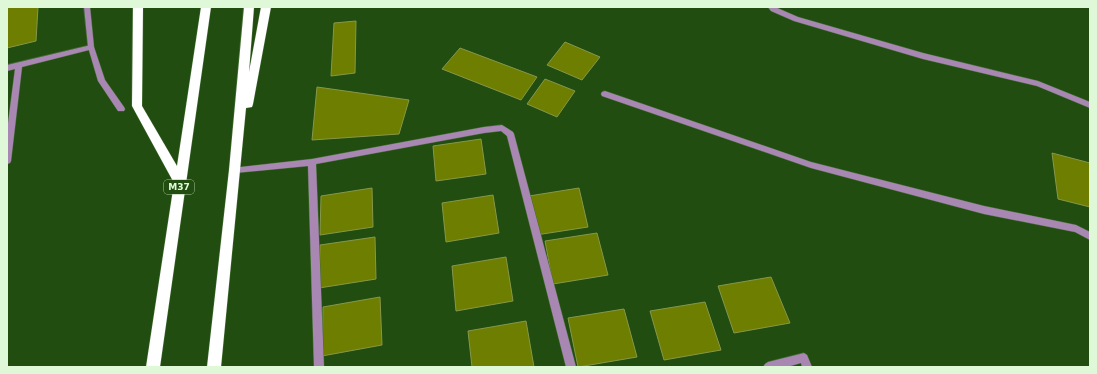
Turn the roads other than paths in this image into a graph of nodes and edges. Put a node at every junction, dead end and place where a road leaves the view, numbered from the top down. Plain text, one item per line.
1 (87, 7) edge
2 (138, 7) edge
3 (206, 7) edge
4 (249, 7) edge
5 (266, 7) edge
6 (771, 7) edge
7 (91, 47) junction
8 (19, 65) junction
9 (7, 68) edge
10 (605, 94) dead end
11 (1090, 106) edge
12 (121, 109) dead end
13 (7, 161) edge
14 (312, 162) junction
15 (235, 170) junction
16 (180, 182) junction
17 (1090, 236) edge
18 (152, 367) edge
19 (214, 367) edge
20 (319, 367) edge
21 (571, 367) edge
22 (768, 367) edge
23 (807, 367) edge

1 - 7 street
2 - 16 highway
3 - 16 highway, M37
4 - 15 highway
5 - 15 highway
6 - 11 street
7 - 8 street
7 - 12 street
8 - 9 street
8 - 13 street
10 - 17 street
14 - 15 street
14 - 20 street
14 - 21 street
15 - 19 highway
16 - 18 highway, M37
22 - 23 street

